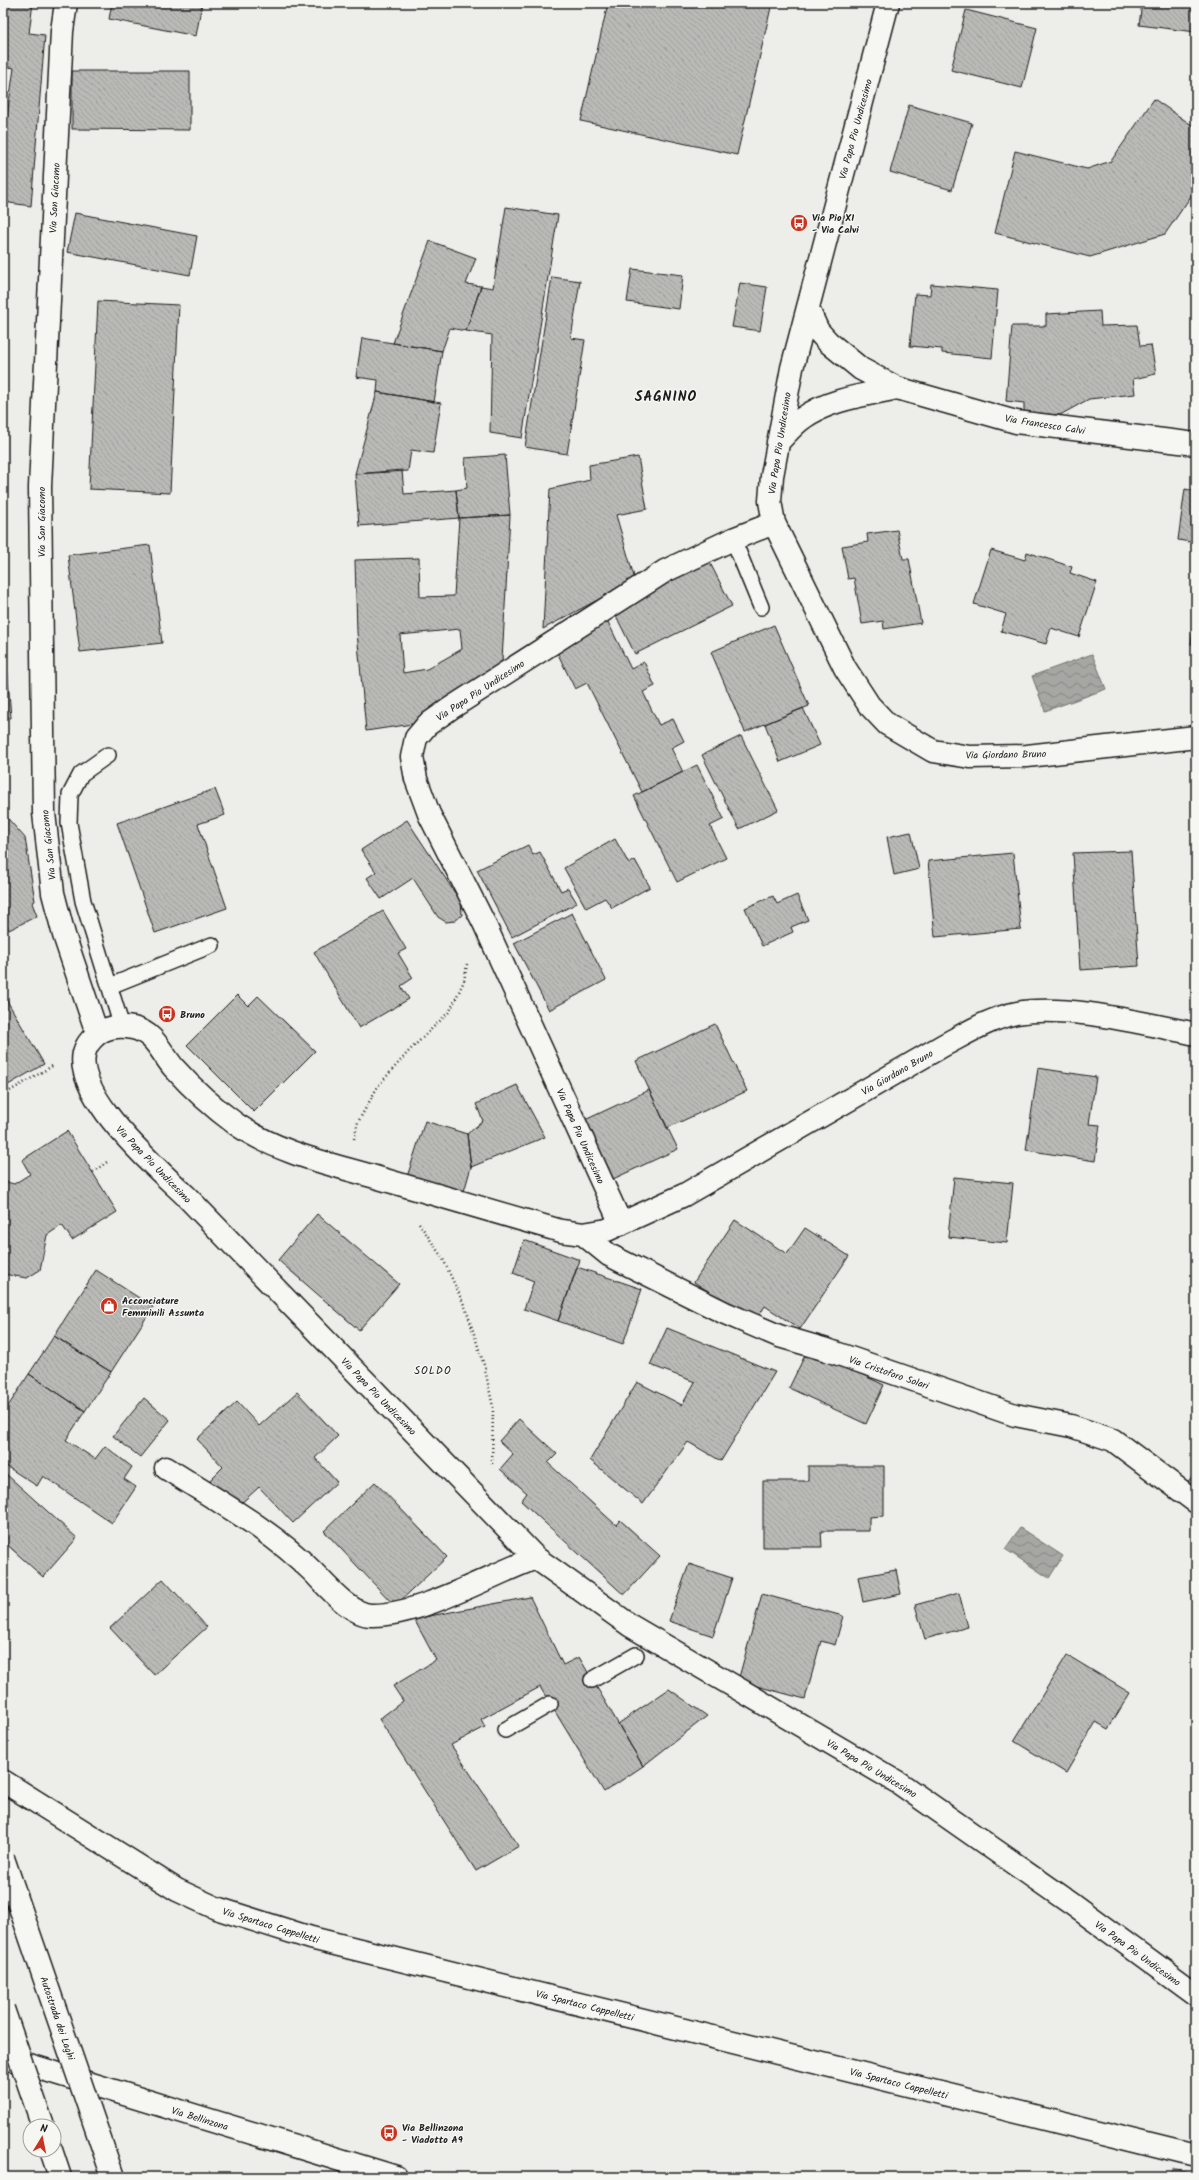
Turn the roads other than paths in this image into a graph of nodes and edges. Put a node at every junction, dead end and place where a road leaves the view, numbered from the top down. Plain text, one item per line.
1 (66, 3) edge
2 (888, 3) edge
3 (808, 309) junction
4 (897, 388) junction
5 (778, 442) junction
6 (1196, 444) edge
7 (774, 523) junction
8 (733, 539) junction
9 (762, 607) dead end
10 (1196, 737) edge
11 (108, 755) dead end
12 (212, 945) dead end
13 (110, 986) junction
14 (122, 1027) junction
15 (97, 1034) junction
16 (1196, 1034) edge
17 (621, 1224) junction
18 (583, 1234) junction
19 (166, 1468) dead end
20 (1196, 1502) edge
21 (536, 1558) junction
22 (636, 1655) dead end
23 (592, 1680) dead end
24 (550, 1704) dead end
25 (505, 1730) dead end
26 (3, 1781) edge
27 (3, 1858) edge
28 (1196, 1995) edge
29 (3, 2009) edge
30 (3, 2057) edge
31 (40, 2118) edge
32 (1196, 2156) edge
33 (54, 2158) edge
34 (60, 2177) edge
35 (113, 2177) edge
36 (396, 2177) edge

1 - 15 main road, Via San Giacomo
2 - 3 main road, Via Papa Pio Undicesimo
3 - 4 main road, Via Francesco Calvi
3 - 5 main road, Via Papa Pio Undicesimo
4 - 5 main road, Via Francesco Calvi
4 - 6 main road, Via Francesco Calvi
5 - 7 main road, Via Papa Pio Undicesimo
7 - 8 main road, Via Papa Pio Undicesimo
7 - 10 main road, Via Giordano Bruno
8 - 9 lane
8 - 17 main road, Via Papa Pio Undicesimo
11 - 13 lane
12 - 13 lane
13 - 14 lane
14 - 15 main road
14 - 18 main road
15 - 21 main road, Via Papa Pio Undicesimo
16 - 17 main road, Via Giordano Bruno
17 - 18 main road
18 - 20 main road, Via Cristoforo Solari
19 - 21 main road
21 - 28 main road, Via Papa Pio Undicesimo
22 - 23 lane
24 - 25 lane
26 - 32 main road, Via Spartaco Cappelletti
27 - 35 main road, Autostrada dei Laghi, bridge
29 - 31 main road, bridge
30 - 36 main road, Via Bellinzona
33 - 34 main road

